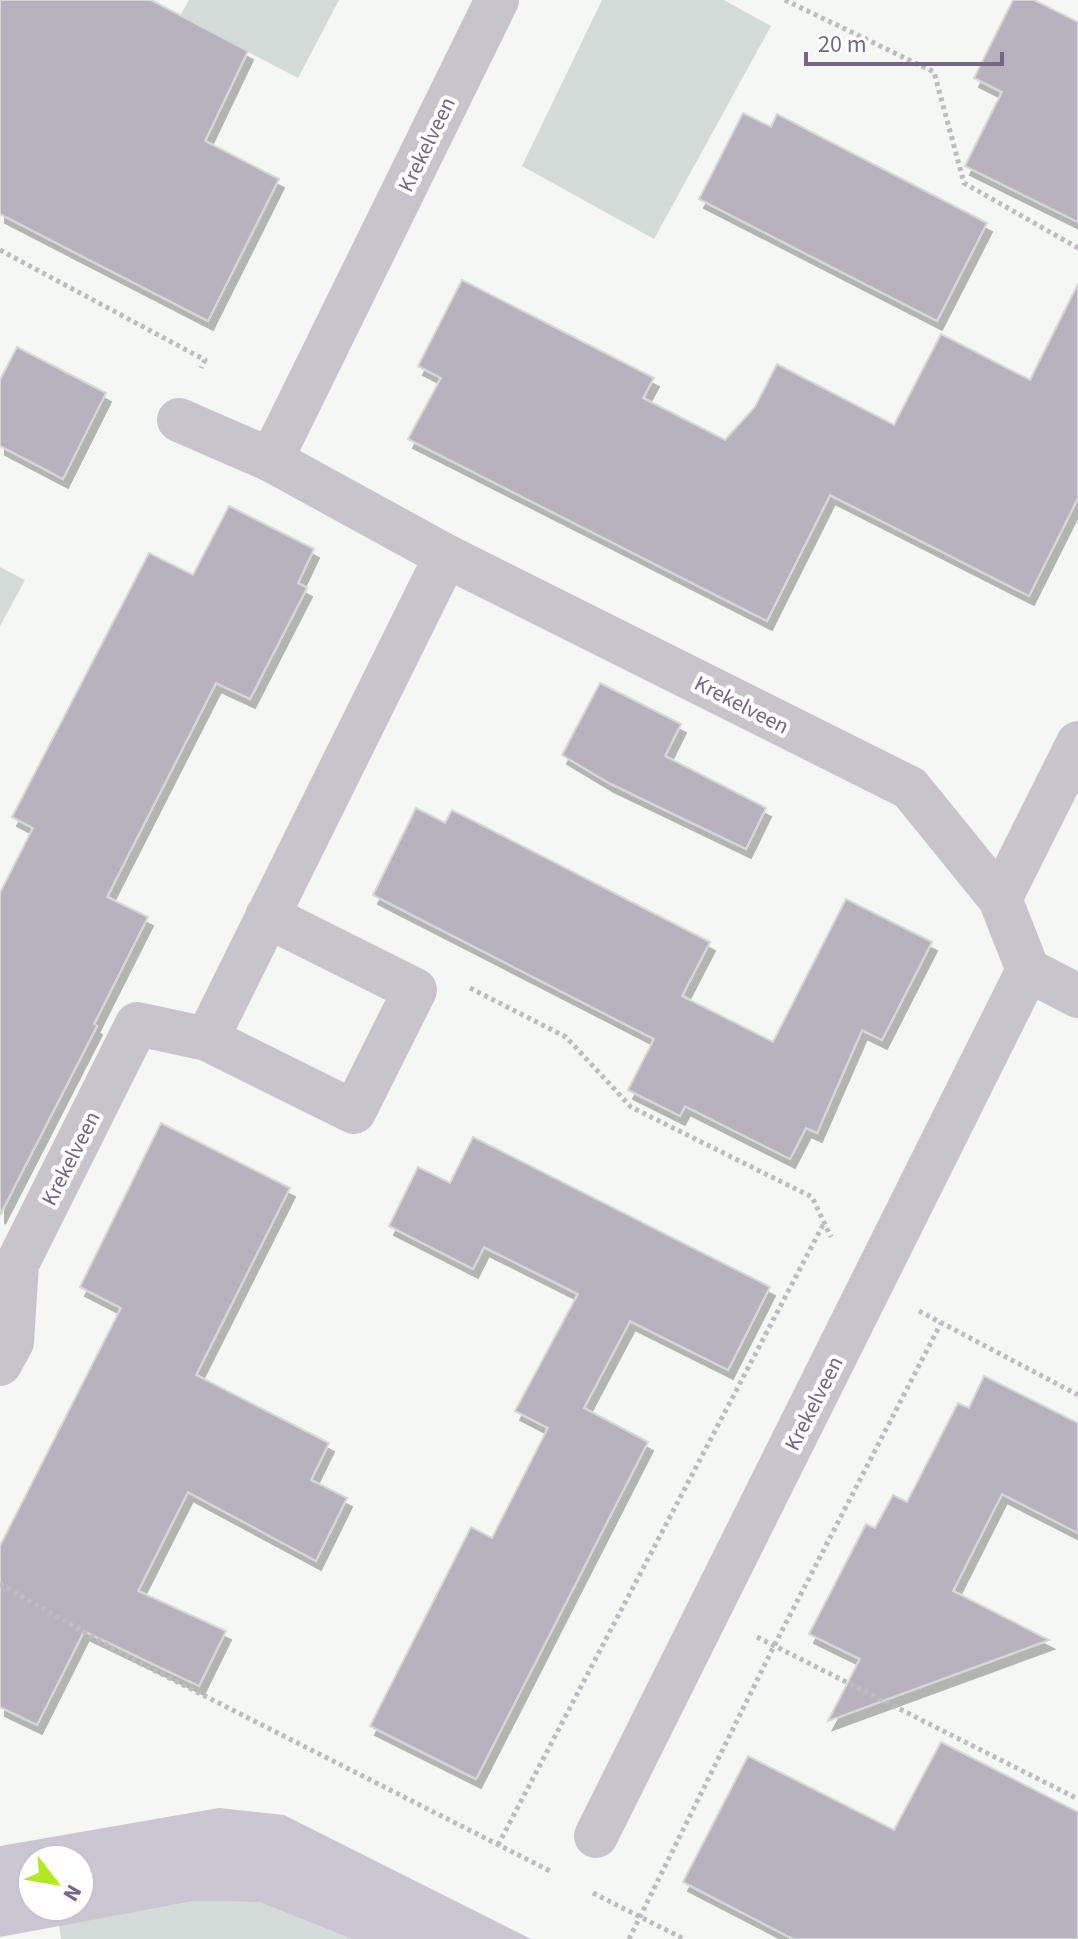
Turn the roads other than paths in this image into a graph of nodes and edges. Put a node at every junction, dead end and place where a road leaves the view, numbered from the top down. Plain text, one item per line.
1 (497, 0) edge
2 (179, 420) road end
3 (271, 460) junction
4 (446, 556) junction
5 (1078, 743) edge
6 (1000, 899) junction
7 (267, 916) junction
8 (1028, 970) junction
9 (1078, 996) edge
10 (207, 1039) junction
11 (0, 1364) edge
12 (596, 1836) dead end

1 - 3 street, Krekelveen
2 - 3 street, Krekelveen
3 - 4 street, Krekelveen
4 - 6 street, Krekelveen
4 - 7 street
5 - 6 street
6 - 8 street, Krekelveen
7 - 10 street
7 - 10 street, Krekelveen
8 - 9 street
8 - 12 street, Krekelveen
10 - 11 street, Krekelveen

